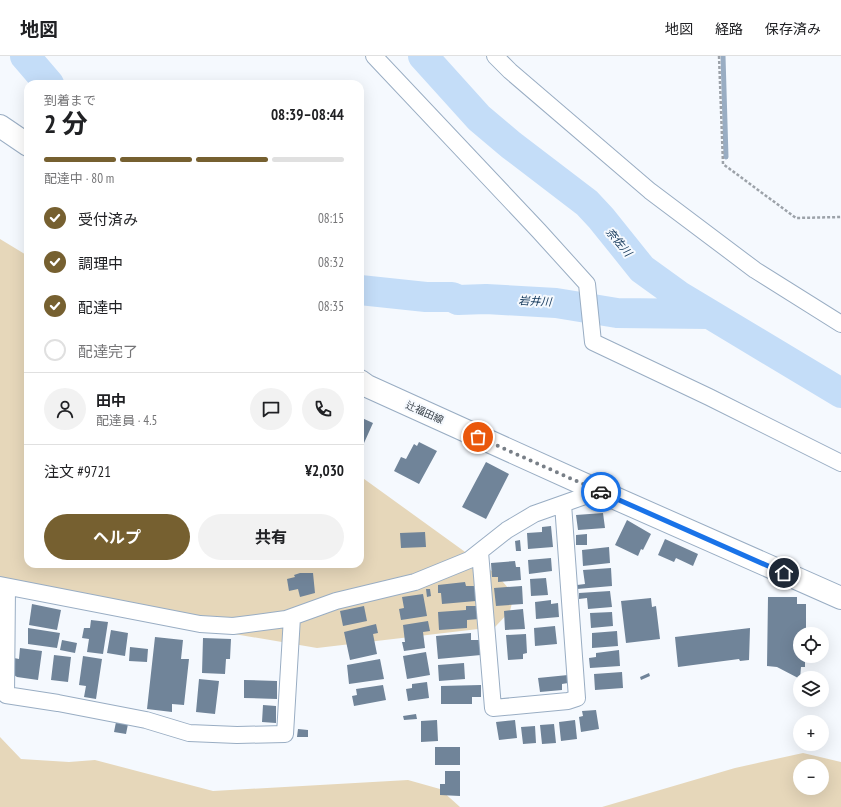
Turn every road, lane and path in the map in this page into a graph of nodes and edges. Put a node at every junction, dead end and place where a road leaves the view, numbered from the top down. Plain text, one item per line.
1 (374, 56) edge
2 (495, 56) edge
3 (719, 56) edge
4 (0, 126) edge
5 (24, 142) edge
6 (841, 217) edge
7 (841, 324) edge
8 (364, 383) edge
9 (841, 463) edge
10 (599, 491) junction
11 (564, 504) junction
12 (480, 552) junction
13 (4, 586) edge
14 (841, 598) edge
15 (292, 617) junction

1 - 9 street
2 - 7 street
3 - 6 path
4 - 5 main road
8 - 10 main road, 辻福田線
10 - 11 street
10 - 14 main road, 辻福田線
11 - 12 street
11 - 12 street
12 - 15 street
13 - 15 street
13 - 15 street

